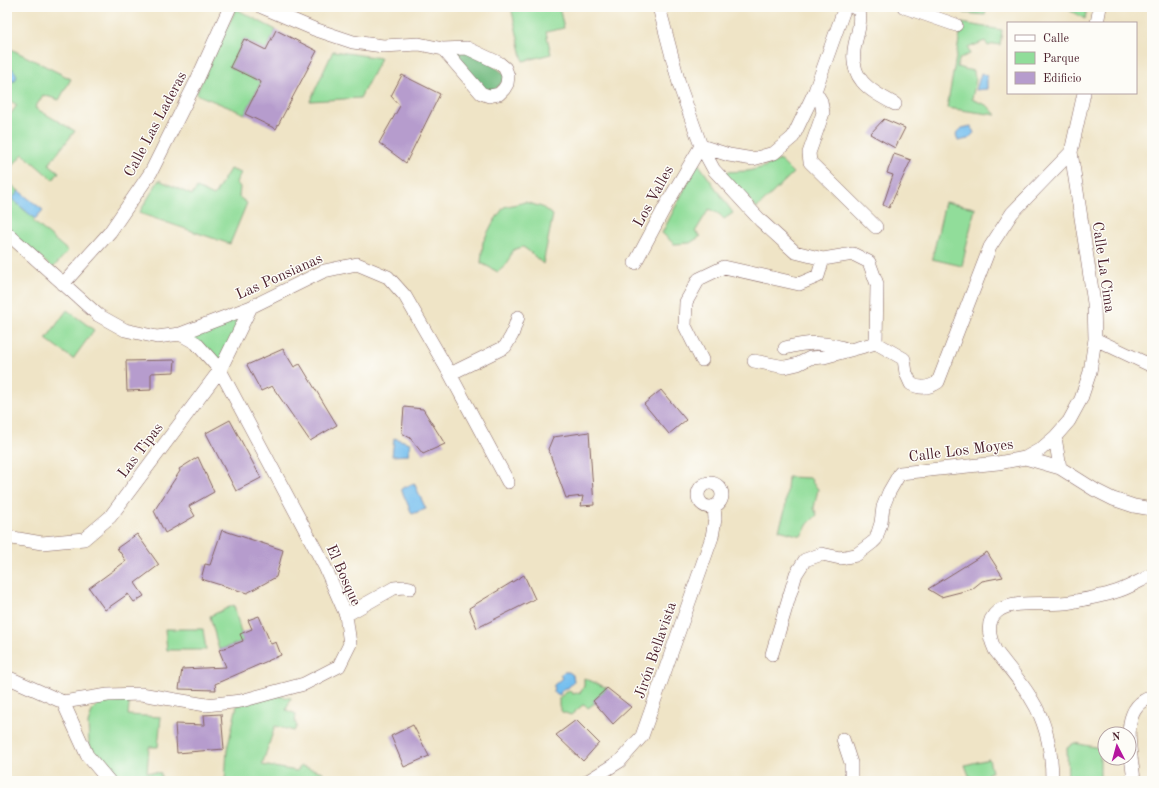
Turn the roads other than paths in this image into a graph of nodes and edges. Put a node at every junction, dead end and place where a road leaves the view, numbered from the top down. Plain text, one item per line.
1 (230, 7) edge
2 (262, 7) edge
3 (659, 7) edge
4 (845, 7) edge
5 (853, 7) edge
6 (904, 7) edge
7 (1100, 7) edge
8 (1097, 22) edge
9 (956, 25) dead end
10 (443, 49) junction
11 (815, 91) junction
12 (1084, 94) edge
13 (895, 104) dead end
14 (700, 146) junction
15 (1071, 152) junction
16 (876, 226) dead end
17 (7, 233) edge
18 (823, 259) junction
19 (635, 263) dead end
20 (63, 284) junction
21 (252, 307) junction
22 (518, 317) dead end
23 (180, 334) junction
24 (1095, 339) junction
25 (876, 343) junction
26 (785, 348) dead end
27 (849, 350) junction
28 (702, 360) dead end
29 (754, 361) dead end
30 (1152, 366) edge
31 (220, 370) junction
32 (450, 374) junction
33 (1055, 437) junction
34 (1025, 458) junction
35 (1060, 468) junction
36 (508, 482) dead end
37 (714, 506) dead end
38 (1152, 509) edge
39 (7, 537) edge
40 (1152, 575) edge
41 (410, 588) dead end
42 (346, 615) junction
43 (772, 654) dead end
44 (7, 677) edge
45 (1152, 697) edge
46 (63, 702) junction
47 (843, 739) dead end
48 (594, 780) edge
49 (109, 781) edge
50 (851, 781) edge
51 (1052, 781) edge
52 (1134, 781) edge

1 - 20 street, Calle Las Laderas
2 - 10 street
3 - 14 street
4 - 11 street
5 - 13 street
6 - 9 street
7 - 8 street
10 - 10 street
11 - 14 street
11 - 16 street
12 - 15 street, Calle La Cima
14 - 18 street
14 - 19 street, Los Valles
15 - 24 street, Calle La Cima
15 - 25 street
17 - 20 street, Las Ponsianas
18 - 25 street
18 - 28 street
20 - 23 street, Las Ponsianas
21 - 23 street, Las Ponsianas
21 - 31 street, Las Tipas
21 - 32 street, Las Ponsianas
22 - 32 street
23 - 31 street, El Bosque
24 - 30 street
24 - 33 street, Calle La Cima
25 - 27 street
26 - 27 street
27 - 29 street
31 - 39 street, Las Tipas
31 - 42 street, El Bosque
32 - 36 street, Las Ponsianas
33 - 34 street, Calle Los Moyes
33 - 35 street
34 - 35 street, Calle Los Moyes
34 - 43 street, Calle Los Moyes
35 - 38 street, Calle Los Moyes
37 - 48 street, Jirón Bellavista
40 - 51 street
41 - 42 street
42 - 46 street, El Bosque
44 - 46 street
45 - 52 street
46 - 49 street
47 - 50 street

